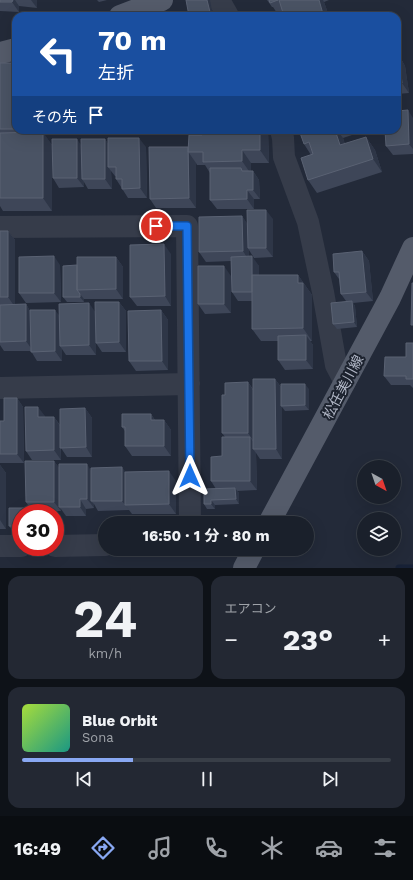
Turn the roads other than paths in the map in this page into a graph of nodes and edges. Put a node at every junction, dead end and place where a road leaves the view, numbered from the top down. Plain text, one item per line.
1 (162, 0) edge
2 (219, 0) edge
3 (130, 12) edge
4 (226, 12) edge
5 (12, 50) edge
6 (0, 53) edge
7 (282, 134) edge
8 (0, 227) edge
9 (413, 248) edge
10 (345, 382) junction
11 (189, 384) junction
12 (0, 388) edge
13 (190, 516) edge
14 (273, 516) edge
15 (98, 545) edge
16 (0, 546) edge
17 (12, 546) edge
18 (64, 546) edge
19 (250, 556) edge
20 (244, 568) edge

1 - 3 main road
2 - 4 street
5 - 6 main road
7 - 10 street
8 - 11 street
9 - 10 main road, 松任美川線
10 - 14 main road, 松任美川線
11 - 12 street
11 - 13 street
15 - 18 street
16 - 17 street
19 - 20 main road

